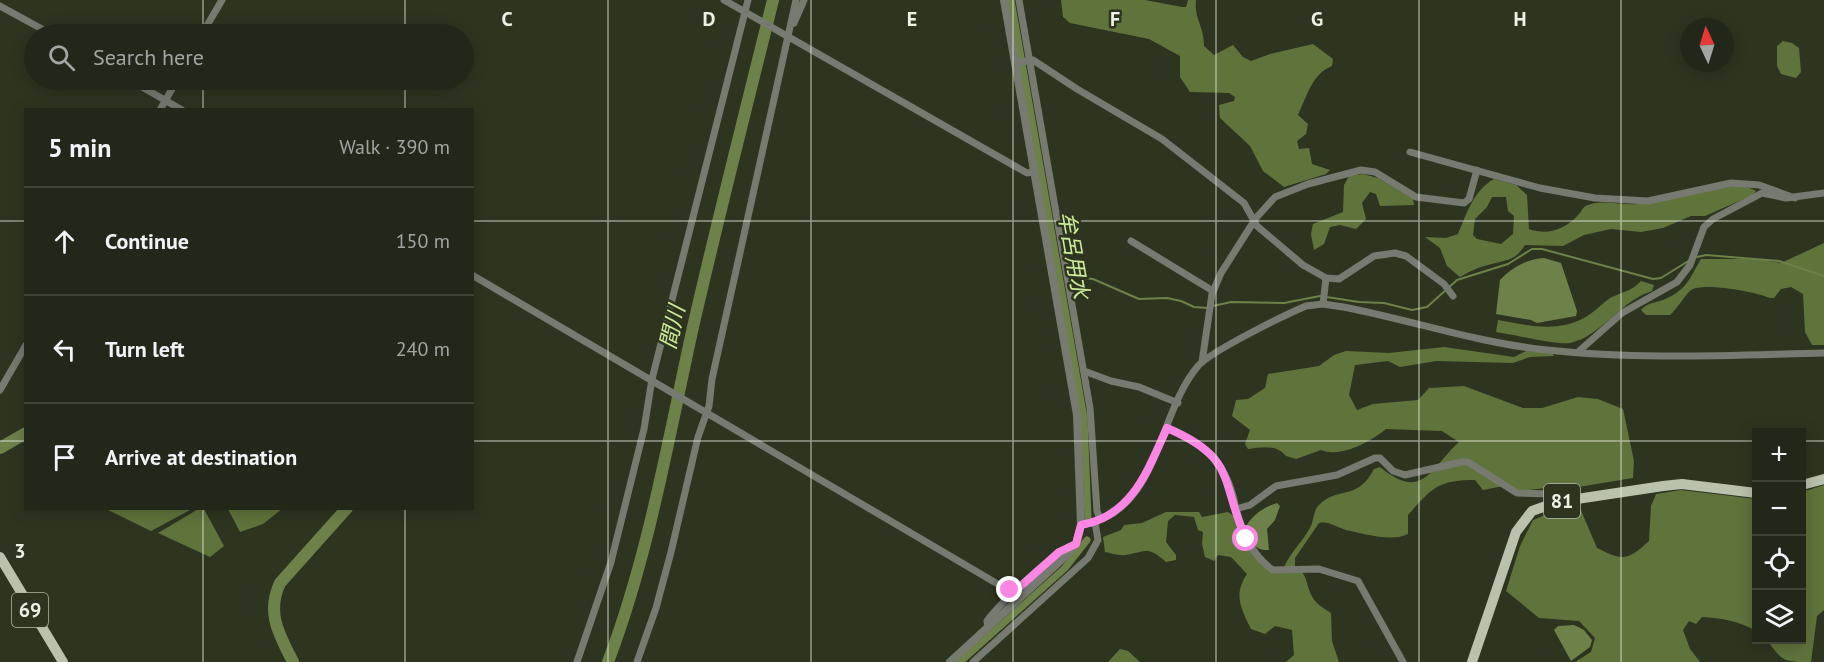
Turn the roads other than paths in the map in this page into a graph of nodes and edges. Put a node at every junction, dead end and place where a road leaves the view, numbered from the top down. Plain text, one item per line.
1 (222, 0) edge
2 (724, 0) edge
3 (748, 0) edge
4 (796, 0) edge
5 (804, 0) edge
6 (1004, 0) edge
7 (1019, 0) edge
8 (0, 6) edge
9 (746, 12) junction
10 (33, 24) edge
11 (208, 24) edge
12 (791, 25) junction
13 (788, 36) junction
14 (1028, 61) junction
15 (1016, 62) junction
16 (148, 90) edge
17 (171, 90) edge
18 (165, 100) junction
19 (161, 108) edge
20 (179, 108) edge
21 (1410, 152) dead end
22 (1477, 171) junction
23 (1034, 172) junction
24 (1824, 193) edge
25 (1795, 198) junction
26 (1254, 221) junction
27 (1131, 241) dead end
28 (1053, 273) junction
29 (1065, 274) junction
30 (474, 276) edge
31 (1326, 278) junction
32 (1213, 291) junction
33 (1453, 296) dead end
34 (1323, 298) junction
35 (24, 348) edge
36 (1578, 352) junction
37 (1824, 353) edge
38 (1202, 362) junction
39 (1084, 371) junction
40 (654, 380) junction
41 (0, 390) edge
42 (1178, 403) junction
43 (705, 412) junction
44 (1167, 428) junction
45 (1824, 478) edge
46 (1806, 484) edge
47 (1752, 493) edge
48 (1557, 502) junction
49 (1236, 509) junction
50 (1097, 520) junction
51 (1081, 525) junction
52 (1076, 544) junction
53 (0, 557) edge
54 (1040, 592) junction
55 (1013, 593) junction
56 (988, 627) junction
57 (63, 662) edge
58 (578, 662) edge
59 (638, 662) edge
60 (950, 662) edge
61 (973, 662) edge
62 (1403, 662) edge
63 (1472, 662) edge

1 - 11 street
2 - 9 street
3 - 9 street
4 - 12 street
5 - 12 street
6 - 15 street
7 - 14 street
8 - 10 street
9 - 13 street
9 - 40 street
12 - 13 street
13 - 23 street
13 - 43 street
14 - 15 street
14 - 26 street
14 - 29 street
15 - 23 street
16 - 18 street
17 - 18 street
18 - 19 street
18 - 20 street
21 - 22 street
22 - 25 street
22 - 26 street
23 - 28 street
24 - 25 street
25 - 36 street
26 - 31 street
26 - 32 street
27 - 32 street
28 - 29 street
28 - 51 street
29 - 39 street
30 - 40 street
31 - 33 street
31 - 34 street
32 - 38 street
34 - 36 street
34 - 38 street
35 - 41 street
36 - 37 street
38 - 42 street
39 - 42 street
39 - 50 street
40 - 43 street
40 - 58 street
42 - 44 street
43 - 55 street
43 - 59 street
44 - 49 street
44 - 50 street
45 - 46 main road
47 - 48 main road, 81
48 - 49 street
48 - 63 main road, 81
49 - 62 street
50 - 51 street
50 - 54 street
51 - 52 street
52 - 54 street
52 - 55 street
53 - 57 main road, 69
54 - 56 street
54 - 61 street
55 - 56 street
56 - 60 street

